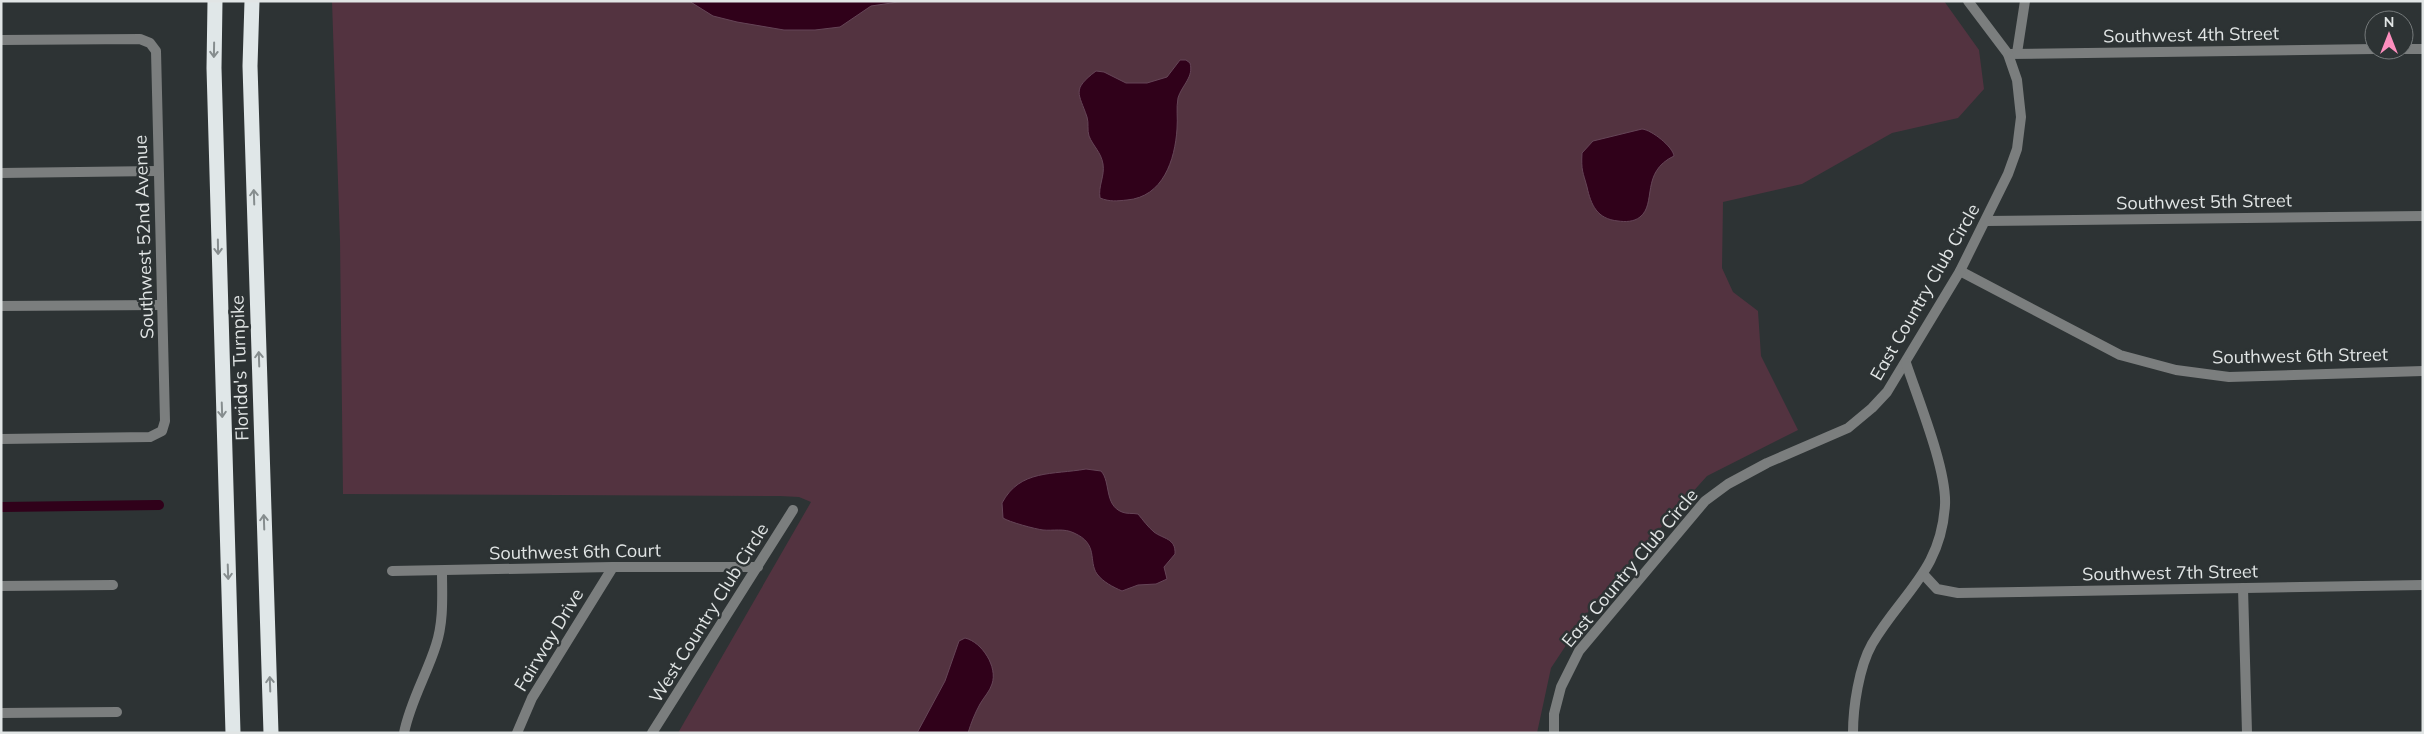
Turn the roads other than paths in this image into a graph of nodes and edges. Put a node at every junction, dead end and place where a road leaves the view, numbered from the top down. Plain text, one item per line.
1 (215, 1) edge
2 (252, 1) edge
3 (1968, 1) edge
4 (2026, 1) edge
5 (1, 40) edge
6 (2364, 49) edge
7 (2013, 53) junction
8 (157, 171) junction
9 (1, 173) edge
10 (2423, 216) edge
11 (1986, 221) junction
12 (1960, 271) junction
13 (162, 305) junction
14 (1, 306) edge
15 (1906, 363) junction
16 (2423, 371) edge
17 (1, 440) edge
18 (793, 510) dead end
19 (613, 567) junction
20 (758, 567) junction
21 (442, 570) junction
22 (392, 572) dead end
23 (1924, 575) junction
24 (113, 585) dead end
25 (1, 586) edge
26 (2423, 586) edge
27 (2243, 588) junction
28 (117, 712) dead end
29 (1, 713) edge
30 (233, 733) edge
31 (271, 733) edge
32 (404, 733) edge
33 (517, 733) edge
34 (652, 733) edge
35 (1554, 733) edge
36 (1853, 733) edge
37 (2247, 733) edge

1 -> 30 highway, Florida's Turnpike
31 -> 2 highway, Florida's Turnpike
3 - 7 street, East Country Club Circle
4 - 7 street
5 - 8 street, Southwest 52nd Avenue
6 - 7 street, Southwest 4th Street
7 - 11 street, East Country Club Circle
8 - 9 street
8 - 13 street, Southwest 52nd Avenue
10 - 11 street, Southwest 5th Street
11 - 12 street, East Country Club Circle
12 - 15 street, East Country Club Circle
12 - 16 street, Southwest 6th Street
13 - 14 street
13 - 17 street, Southwest 52nd Avenue
15 - 23 street
15 - 35 street, East Country Club Circle
18 - 20 street, West Country Club Circle
19 - 20 street, Southwest 6th Court
19 - 21 street, Southwest 6th Court
19 - 33 street, Fairway Drive
20 - 34 street, West Country Club Circle
21 - 22 street, Southwest 6th Court
21 - 32 street
23 - 27 street, Southwest 7th Street
23 - 36 street
24 - 25 street
26 - 27 street, Southwest 7th Street
27 - 37 street
28 - 29 street

